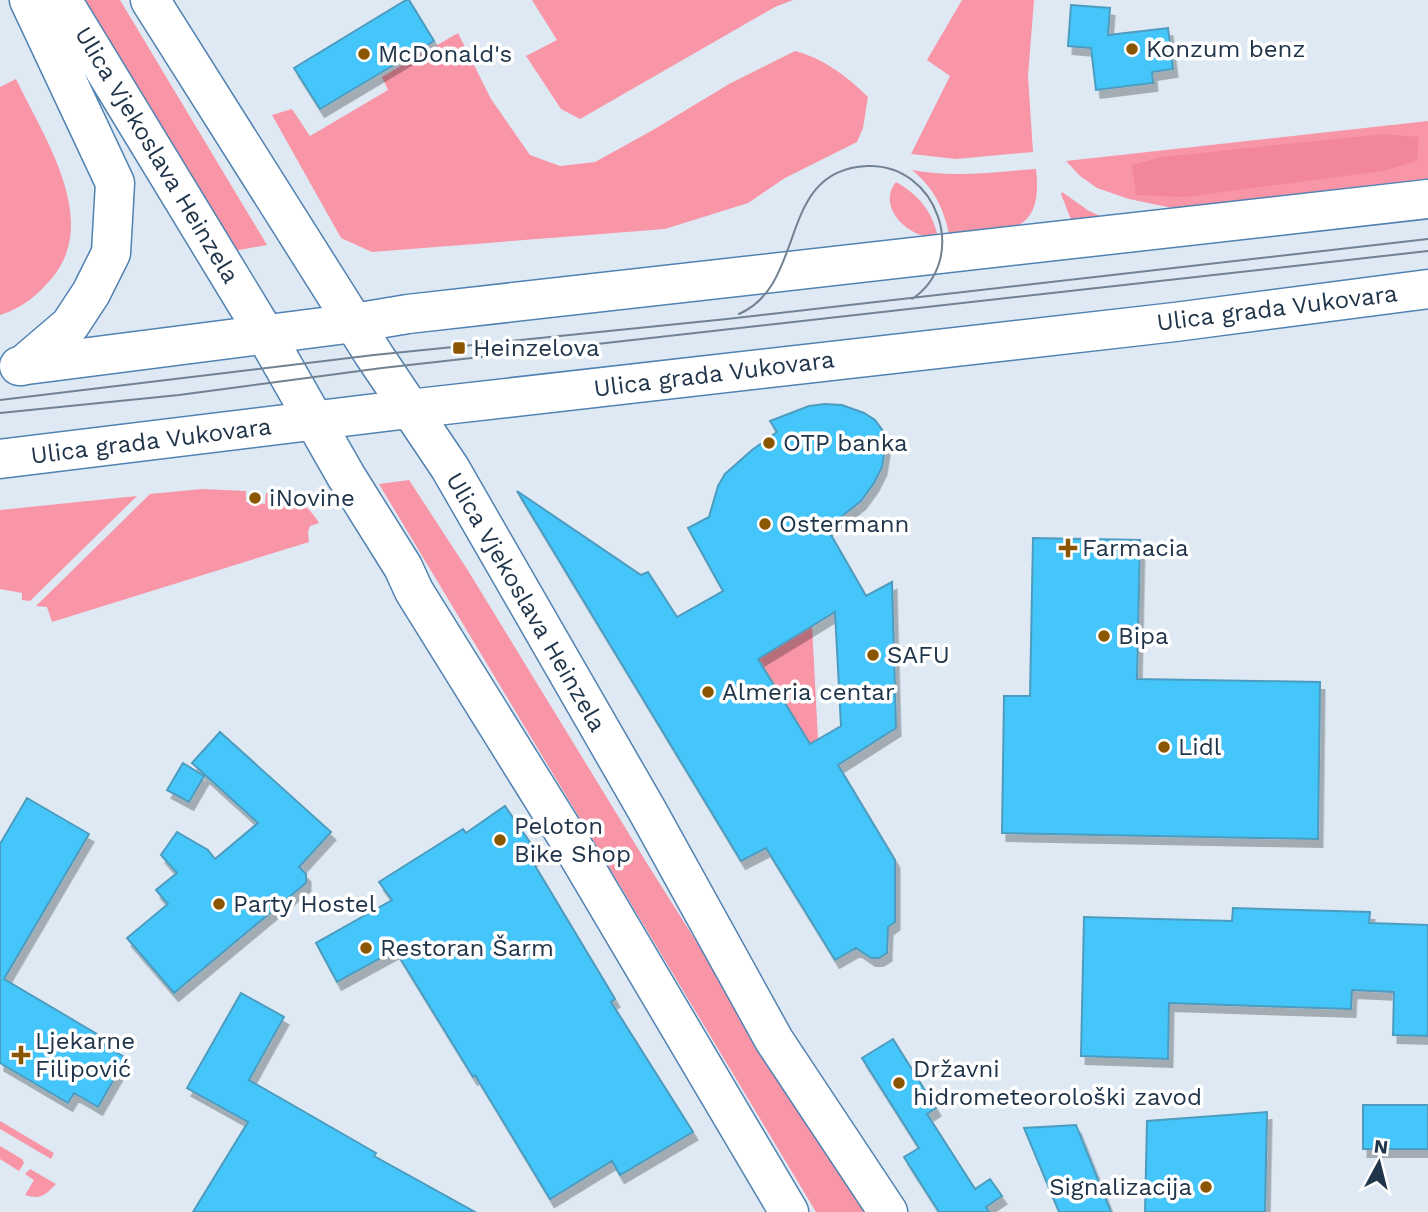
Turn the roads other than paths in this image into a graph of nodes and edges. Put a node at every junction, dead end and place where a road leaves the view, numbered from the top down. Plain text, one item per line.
1 (29, 0) edge
2 (62, 0) edge
3 (150, 0) edge
4 (1428, 199) edge
5 (1428, 289) edge
6 (354, 323) junction
7 (265, 334) junction
8 (11, 367) edge
9 (408, 409) junction
10 (316, 421) junction
11 (0, 459) edge
12 (789, 1212) edge
13 (888, 1212) edge

1 - 8 main road
2 - 7 main road, Ulica Vjekoslava Heinzela
3 - 6 main road, Ulica Vjekoslava Heinzela
4 - 6 main road
5 - 9 main road, Ulica grada Vukovara
6 - 7 main road
6 - 9 main road, Ulica Vjekoslava Heinzela
7 - 8 main road
7 - 10 main road, Ulica Vjekoslava Heinzela
9 - 10 main road, Ulica grada Vukovara
9 - 13 main road, Ulica Vjekoslava Heinzela
10 - 11 main road, Ulica grada Vukovara
10 - 12 main road, Ulica Vjekoslava Heinzela

